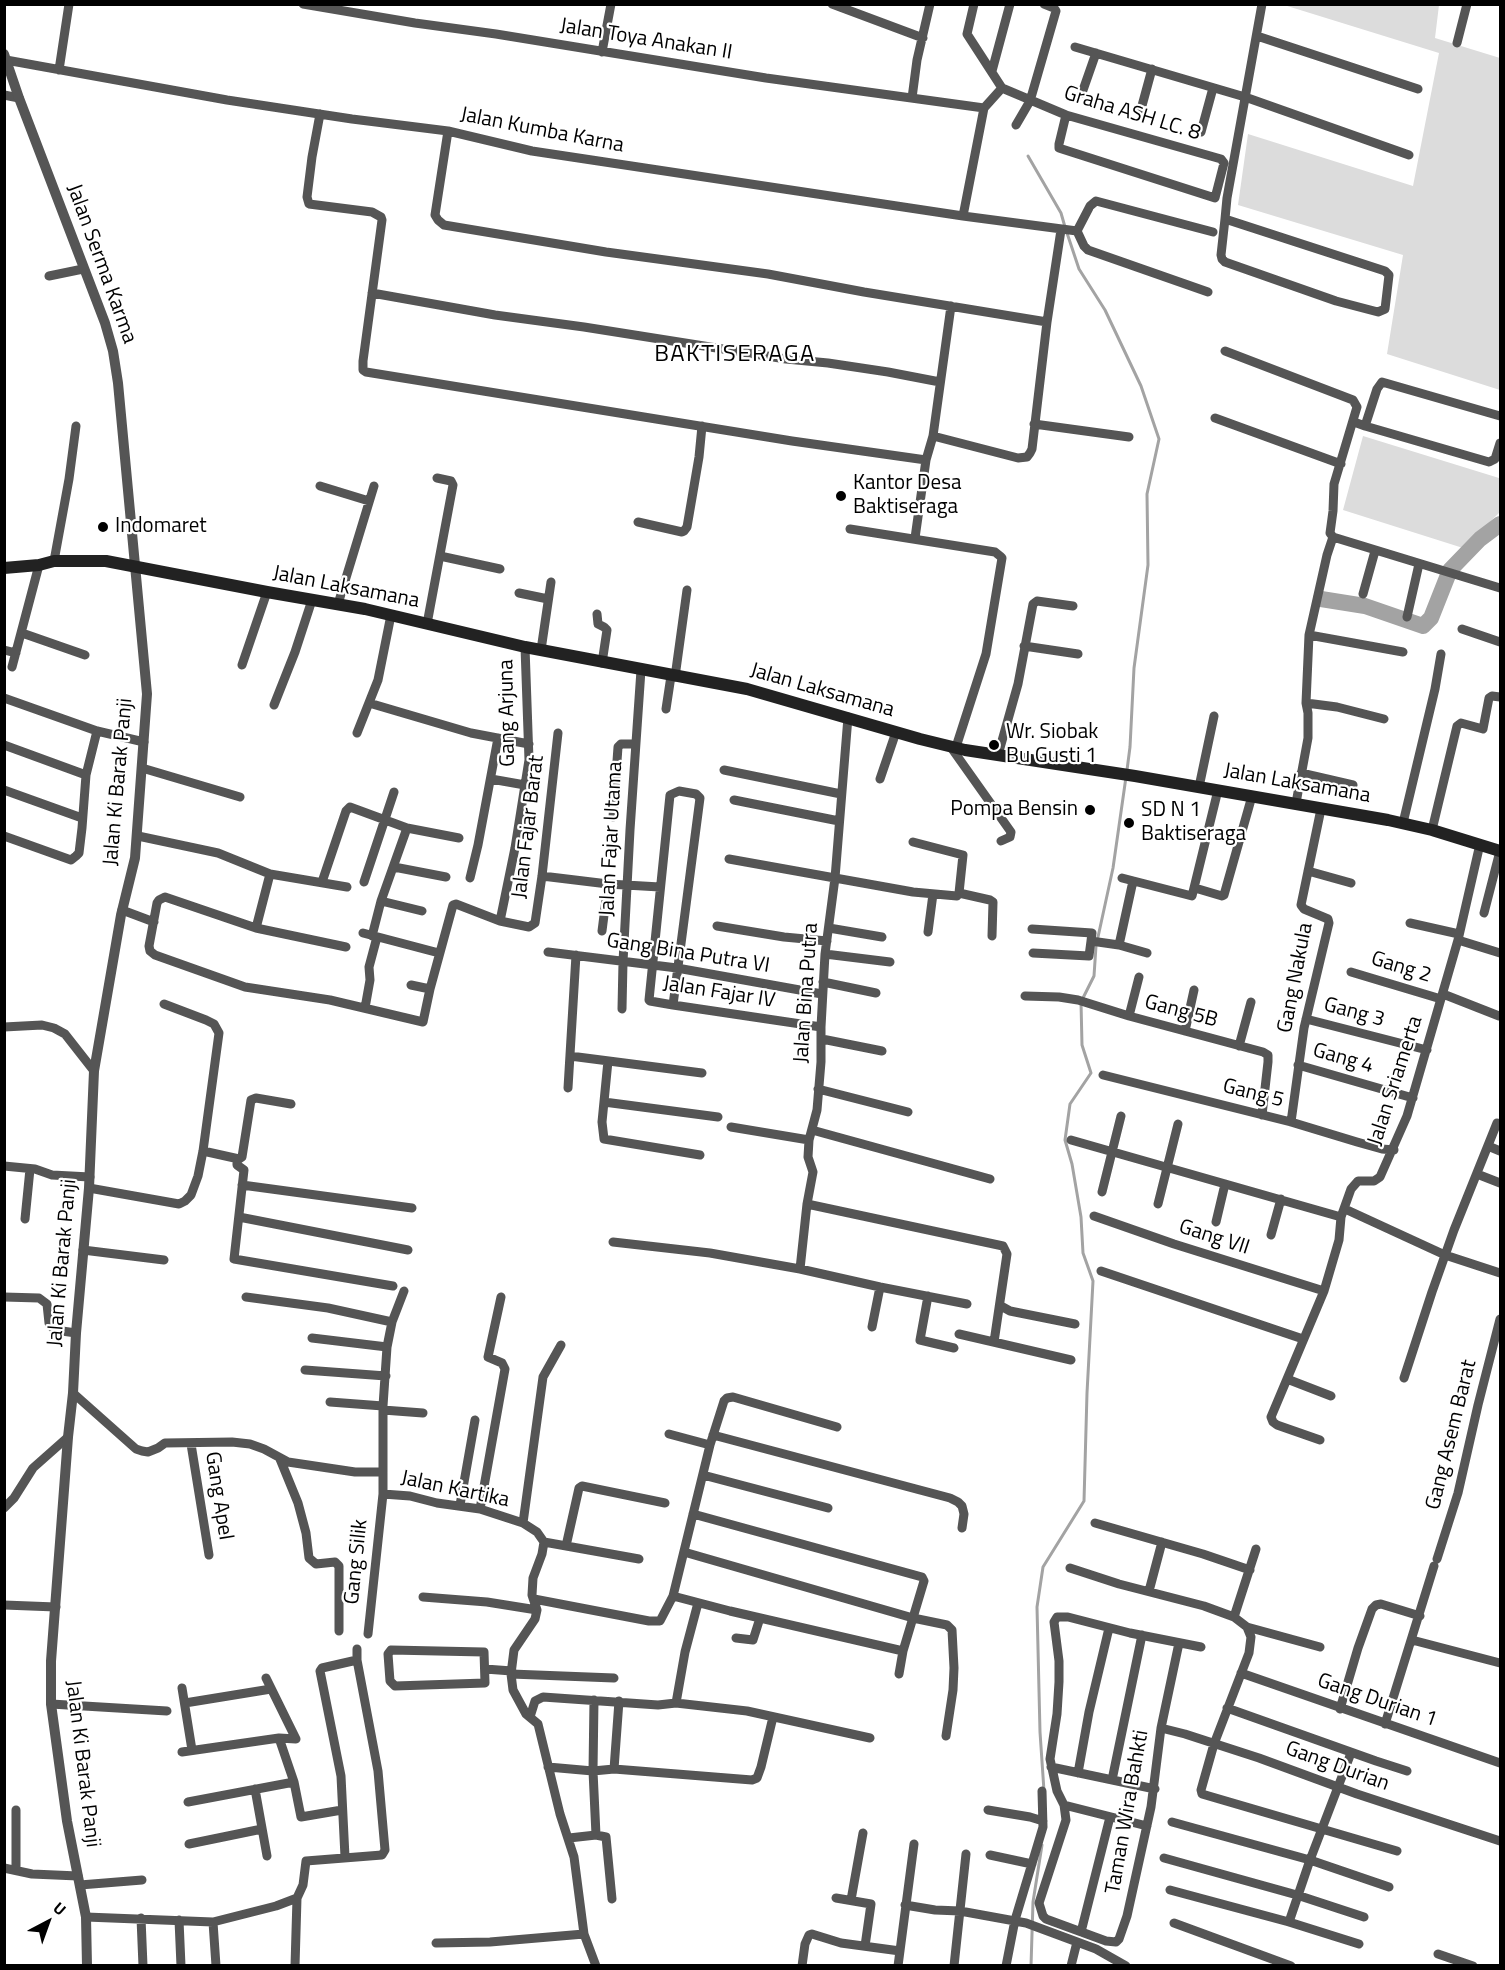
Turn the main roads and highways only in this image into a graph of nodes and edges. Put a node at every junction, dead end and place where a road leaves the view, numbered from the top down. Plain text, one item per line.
1 (4, 568) edge
2 (1500, 851) edge

1 - 2 main road, Jalan Laksamana

